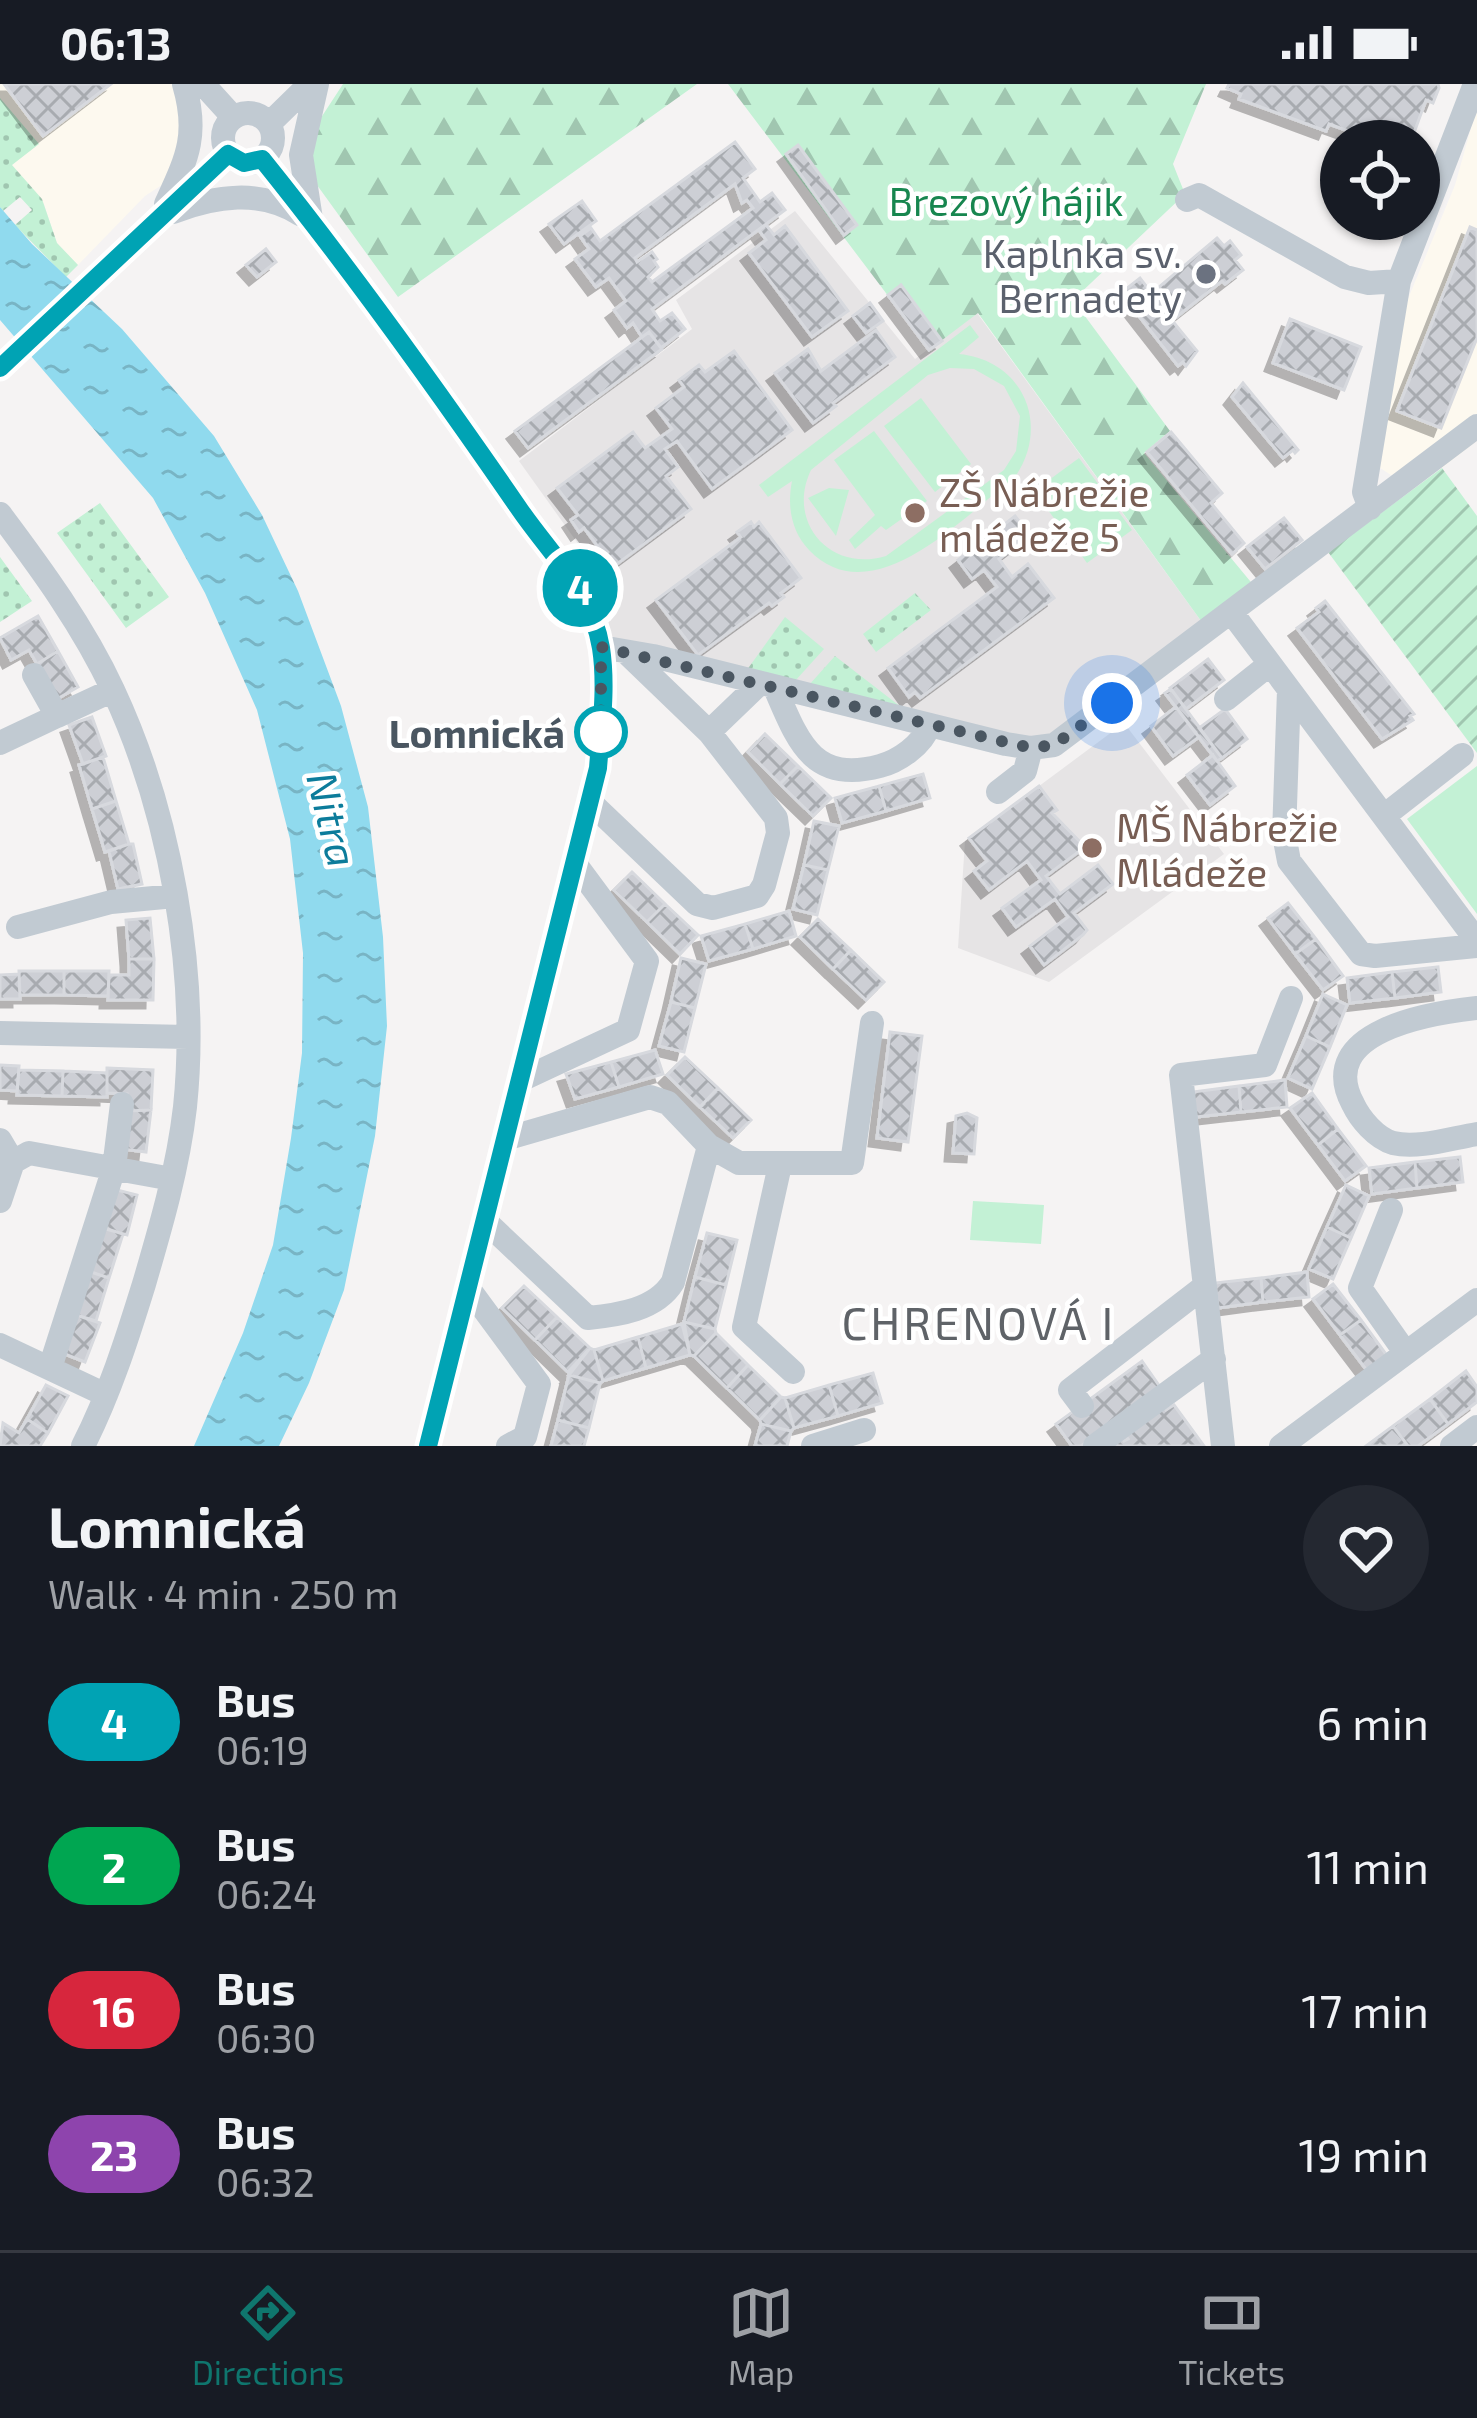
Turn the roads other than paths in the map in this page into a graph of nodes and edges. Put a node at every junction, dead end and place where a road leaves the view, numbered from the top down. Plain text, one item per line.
1 (184, 84) edge
2 (203, 84) edge
3 (314, 84) edge
4 (1474, 84) edge
5 (233, 117) junction
6 (268, 124) junction
7 (228, 154) junction
8 (262, 159) junction
9 (1186, 200) dead end
10 (159, 217) junction
11 (311, 221) junction
12 (1400, 281) junction
13 (7, 362) edge
14 (1477, 426) edge
15 (1370, 508) junction
16 (0, 514) edge
17 (1232, 613) junction
18 (601, 647) junction
19 (627, 654) junction
20 (1270, 664) junction
21 (34, 675) dead end
22 (767, 686) junction
23 (1289, 689) junction
24 (113, 690) junction
25 (1226, 699) dead end
26 (57, 716) junction
27 (929, 726) junction
28 (709, 732) junction
29 (0, 743) edge
30 (1031, 748) junction
31 (1462, 754) dead end
32 (998, 792) dead end
33 (590, 802) junction
34 (1384, 816) junction
35 (576, 865) junction
36 (175, 896) junction
37 (8, 930) edge
38 (1477, 944) edge
39 (1291, 998) dead end
40 (1477, 1008) edge
41 (872, 1023) dead end
42 (0, 1033) edge
43 (188, 1037) junction
44 (521, 1080) junction
45 (122, 1104) dead end
46 (1477, 1134) edge
47 (505, 1138) junction
48 (709, 1146) junction
49 (7, 1151) edge
50 (780, 1165) junction
51 (114, 1168) junction
52 (172, 1179) junction
53 (0, 1201) edge
54 (1391, 1210) dead end
55 (484, 1220) junction
56 (1205, 1286) junction
57 (469, 1288) junction
58 (1477, 1300) edge
59 (0, 1346) edge
60 (1405, 1352) junction
61 (1214, 1359) junction
62 (50, 1368) junction
63 (794, 1372) dead end
64 (106, 1395) junction
65 (1082, 1406) dead end
66 (1477, 1427) edge
67 (864, 1430) dead end
68 (83, 1446) edge
69 (428, 1446) edge
70 (508, 1446) edge
71 (813, 1446) edge
72 (1095, 1446) edge
73 (1223, 1446) edge
74 (1280, 1446) edge
75 (1452, 1446) edge

1 - 10 street
2 - 5 street
3 - 6 street
3 - 11 street
4 - 12 street
5 - 6 street
5 - 7 street
6 - 8 street
7 - 8 street
7 - 10 street
8 - 11 street
9 - 12 street
10 - 11 street
10 - 13 street
11 - 18 street
12 - 15 street
14 - 15 street
15 - 17 street
16 - 24 street
17 - 20 street
17 - 30 street
18 - 19 street
18 - 33 street
19 - 22 street
19 - 28 street
20 - 23 street
20 - 25 street
21 - 26 street
22 - 27 street
22 - 27 street
22 - 28 street
23 - 34 street
23 - 38 street
24 - 26 street
24 - 36 street
26 - 29 street
27 - 30 street
28 - 33 street
30 - 32 street
31 - 34 street
33 - 35 street
34 - 38 street
35 - 44 street
35 - 44 street
36 - 37 street
36 - 43 street
39 - 56 street
40 - 46 street
41 - 50 street
42 - 43 street
43 - 52 street
44 - 47 street
45 - 51 street
47 - 48 street
47 - 55 street
48 - 50 street
48 - 55 street
49 - 51 street
49 - 53 street
50 - 63 street
51 - 52 street
51 - 62 street
52 - 64 street
54 - 60 street
55 - 57 street
56 - 61 street
56 - 65 street
57 - 69 street
57 - 70 street
58 - 60 street
59 - 62 street
60 - 74 street
61 - 72 street
61 - 73 street
62 - 64 street
64 - 68 street
66 - 75 street
67 - 71 street

